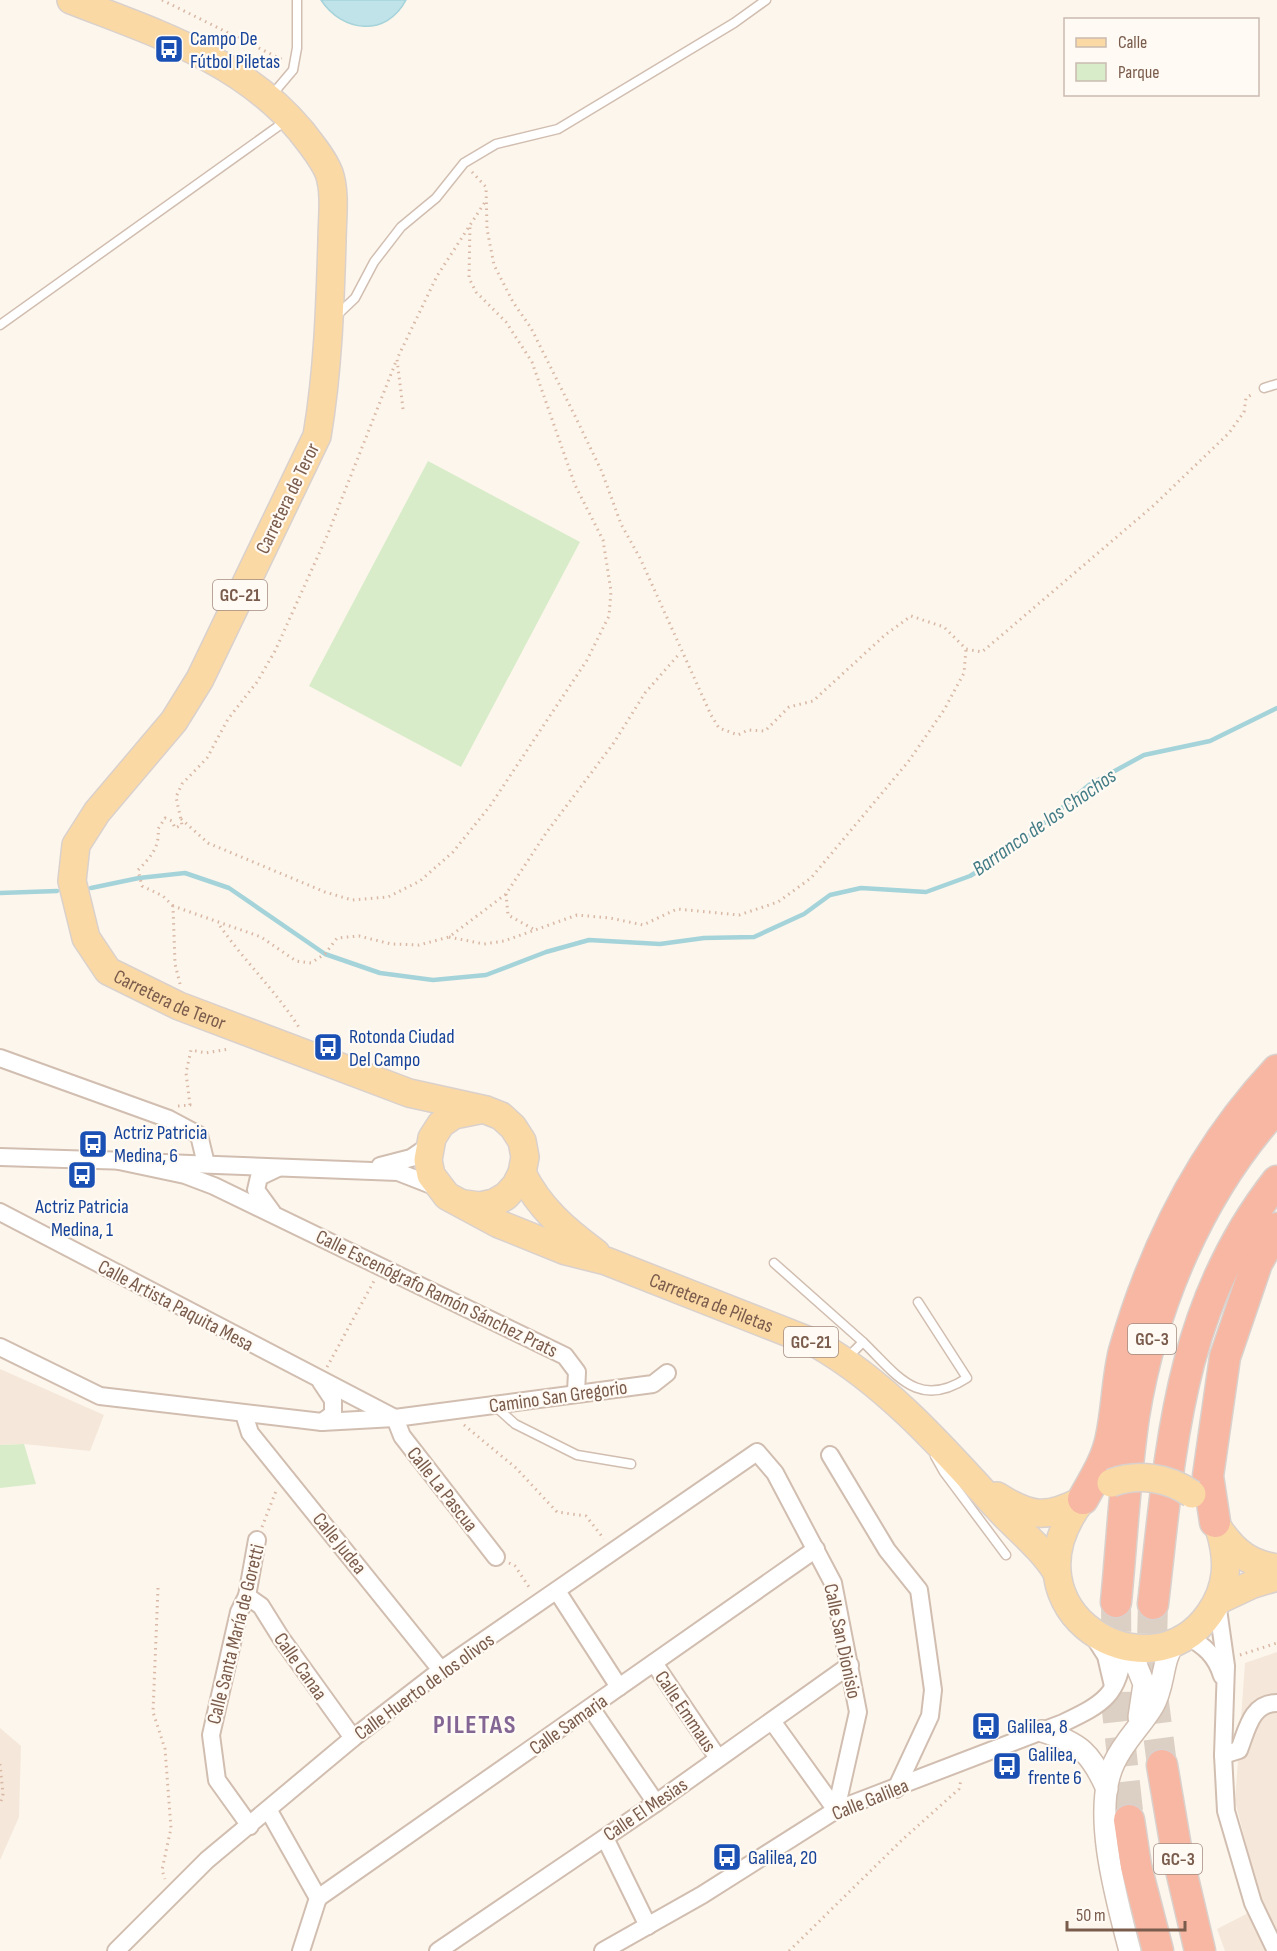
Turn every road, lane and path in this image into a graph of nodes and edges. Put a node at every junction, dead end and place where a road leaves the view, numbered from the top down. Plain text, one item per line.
1 (71, 0) edge
2 (162, 0) edge
3 (297, 0) edge
4 (766, 0) edge
5 (293, 70) junction
6 (269, 99) junction
7 (290, 118) junction
8 (464, 163) junction
9 (486, 200) junction
10 (470, 225) junction
11 (330, 321) junction
12 (0, 325) edge
13 (397, 359) junction
14 (1277, 384) edge
15 (1264, 388) joint
16 (403, 410) dead end
17 (966, 649) junction
18 (681, 651) junction
19 (181, 819) junction
20 (506, 894) junction
21 (173, 906) junction
22 (535, 930) junction
23 (449, 937) junction
24 (179, 1006) junction
25 (0, 1058) edge
26 (1277, 1070) edge
27 (409, 1093) junction
28 (1277, 1107) edge
29 (486, 1110) junction
30 (431, 1141) junction
31 (0, 1156) edge
32 (119, 1161) junction
33 (206, 1164) junction
34 (282, 1166) junction
35 (365, 1171) junction
36 (522, 1173) junction
37 (1277, 1180) edge
38 (439, 1188) junction
39 (465, 1204) junction
40 (0, 1212) edge
41 (273, 1213) junction
42 (1277, 1228) edge
43 (606, 1261) junction
44 (774, 1263) dead end
45 (382, 1266) junction
46 (918, 1302) dead end
47 (0, 1347) edge
48 (854, 1351) junction
49 (667, 1373) dead end
50 (320, 1381) junction
51 (576, 1392) junction
52 (493, 1404) junction
53 (447, 1411) junction
54 (244, 1414) junction
55 (394, 1418) junction
56 (322, 1422) junction
57 (921, 1429) junction
58 (757, 1452) joint
59 (830, 1455) dead end
60 (631, 1464) dead end
61 (283, 1472) junction
62 (978, 1484) junction
63 (1082, 1500) junction
64 (1218, 1527) junction
65 (257, 1540) joint
66 (816, 1549) junction
67 (614, 1552) junction
68 (1006, 1555) dead end
69 (496, 1557) joint
70 (1277, 1568) edge
71 (1056, 1571) junction
72 (1277, 1578) edge
73 (158, 1588) dead end
74 (557, 1591) junction
75 (247, 1596) junction
76 (1218, 1601) junction
77 (1116, 1602) tunnel mouth
78 (540, 1604) junction
79 (1153, 1604) tunnel mouth
80 (1090, 1631) junction
81 (1180, 1639) junction
82 (1126, 1647) junction
83 (654, 1663) junction
84 (850, 1665) junction
85 (441, 1670) junction
86 (1113, 1686) junction
87 (620, 1687) junction
88 (1226, 1695) junction
89 (1277, 1703) edge
90 (591, 1708) junction
91 (772, 1721) junction
92 (1137, 1726) junction
93 (1042, 1731) junction
94 (353, 1738) junction
95 (1223, 1755) junction
96 (718, 1758) junction
97 (966, 1760) junction
98 (0, 1764) edge
99 (1162, 1765) tunnel mouth
100 (896, 1788) junction
101 (1107, 1789) junction
102 (656, 1803) junction
103 (0, 1805) edge
104 (836, 1810) junction
105 (269, 1811) junction
106 (1129, 1820) tunnel mouth
107 (250, 1826) junction
108 (605, 1838) junction
109 (169, 1895) junction
110 (318, 1898) junction
111 (648, 1926) junction
112 (116, 1951) edge
113 (301, 1951) edge
114 (438, 1951) edge
115 (603, 1951) edge
116 (789, 1951) edge
117 (1130, 1951) edge
118 (1158, 1951) edge
119 (1200, 1951) edge
120 (1276, 1951) edge

1 - 6 main road, Carretera de Teror / GC-21
2 - 5 path
3 - 5 lane
4 - 8 lane
5 - 6 lane
6 - 7 main road, Carretera de Teror / GC-21
7 - 11 main road, Carretera de Teror / GC-21
7 - 12 lane
8 - 9 path
8 - 11 lane
9 - 10 path
9 - 18 path
10 - 13 path
10 - 19 path
11 - 24 main road, Carretera de Teror / GC-21
13 - 16 path
13 - 19 path
14 - 15 lane
15 - 17 path
17 - 18 path
17 - 22 path
18 - 20 path
19 - 21 path
20 - 22 path
20 - 23 path
21 - 23 path
21 - 24 path
22 - 23 path
24 - 27 main road, Carretera de Teror / GC-21
25 - 33 street
26 - 63 highway
27 - 29 main road, GC-21
27 - 30 main road
28 - 77 highway, GC-3
29 - 30 main road
29 - 36 main road, GC-21
30 - 35 street
30 - 38 main road
31 - 32 street
32 - 33 street
32 - 41 street, Calle Escenógrafo Ramón Sánchez Prats
33 - 34 street
34 - 35 street
34 - 41 street, Calle Escenógrafo Ramón Sánchez Prats
35 - 38 street
36 - 39 main road
36 - 43 main road, GC-21
37 - 79 highway, GC-3
38 - 39 main road, GC-21
39 - 43 main road, GC-21
40 - 50 street, Calle Artista Paquita Mesa
41 - 45 street, Calle Escenógrafo Ramón Sánchez Prats
42 - 64 highway
43 - 48 main road, Carretera de Piletas / GC-21
44 - 48 lane
45 - 50 path
45 - 51 street, Calle Escenógrafo Ramón Sánchez Prats
46 - 48 lane
47 - 54 street, Camino San Gregorio
48 - 57 main road, Carretera de Piletas / GC-21
49 - 51 street, Camino San Gregorio
50 - 55 street, Calle Artista Paquita Mesa
50 - 56 street
51 - 52 street, Camino San Gregorio
52 - 53 street, Camino San Gregorio
52 - 60 lane
53 - 55 street, Camino San Gregorio
53 - 67 path, Camino San Gregorio
54 - 56 street, Camino San Gregorio
54 - 61 street, Calle Judea
55 - 56 street, Camino San Gregorio
55 - 69 street, Calle La Pascua
57 - 62 main road, Carretera de Piletas / GC-21
57 - 68 lane
58 - 66 street, Calle San Dionisio
58 - 67 street, Calle Huerto de los olivos
59 - 100 street
61 - 65 path, Calle Santa María de Goretti
61 - 85 street, Calle Judea
62 - 63 main road, GC-21
62 - 71 main road, GC-21
63 - 64 main road, GC-21, bridge
63 - 71 main road, GC-21
64 - 70 main road, GC-21
64 - 76 main road, GC-21
65 - 75 street, Calle Santa María de Goretti
66 - 83 street, Calle Samaria
66 - 84 street, Calle San Dionisio
67 - 74 street, Calle Huerto de los olivos
69 - 78 path
71 - 80 main road, GC-21
72 - 76 main road, GC-21
73 - 109 path
74 - 78 street, Calle Huerto de los olivos
74 - 87 street
75 - 94 street, Calle Canaa
75 - 107 street, Calle Santa María de Goretti
76 - 81 main road, GC-21
76 - 88 street
78 - 85 street, Calle Huerto de los olivos
80 - 82 main road, GC-21
80 - 86 street
81 - 82 main road, GC-21
81 - 88 street
81 - 92 street
82 - 86 street
82 - 92 street
83 - 87 street, Calle Samaria
83 - 96 street, Calle Emmaus
84 - 91 street, Calle El Mesias
84 - 104 street, Calle San Dionisio
85 - 94 street, Calle Huerto de los olivos
86 - 93 street, Calle Galilea
87 - 90 street, Calle Samaria
88 - 95 street
89 - 95 street
90 - 102 street
90 - 110 street, Calle Samaria
91 - 96 street, Calle El Mesias
91 - 104 street
92 - 101 street
93 - 97 street, Calle Galilea
93 - 101 street
94 - 105 street, Calle Huerto de los olivos
95 - 120 street
96 - 102 street, Calle El Mesias
97 - 100 street, Calle Galilea
97 - 116 path
98 - 103 path
99 - 119 highway, GC-3
100 - 104 street, Calle Galilea
101 - 117 street
102 - 108 street, Calle El Mesias
104 - 111 street, Calle Galilea
105 - 107 street, Calle Huerto de los olivos
105 - 110 street
106 - 118 highway, GC-3
107 - 109 street, Calle Huerto de los olivos
108 - 111 street
108 - 114 street, Calle El Mesias
109 - 112 street, Calle Huerto de los olivos
110 - 113 street
111 - 115 street, Calle Galilea

